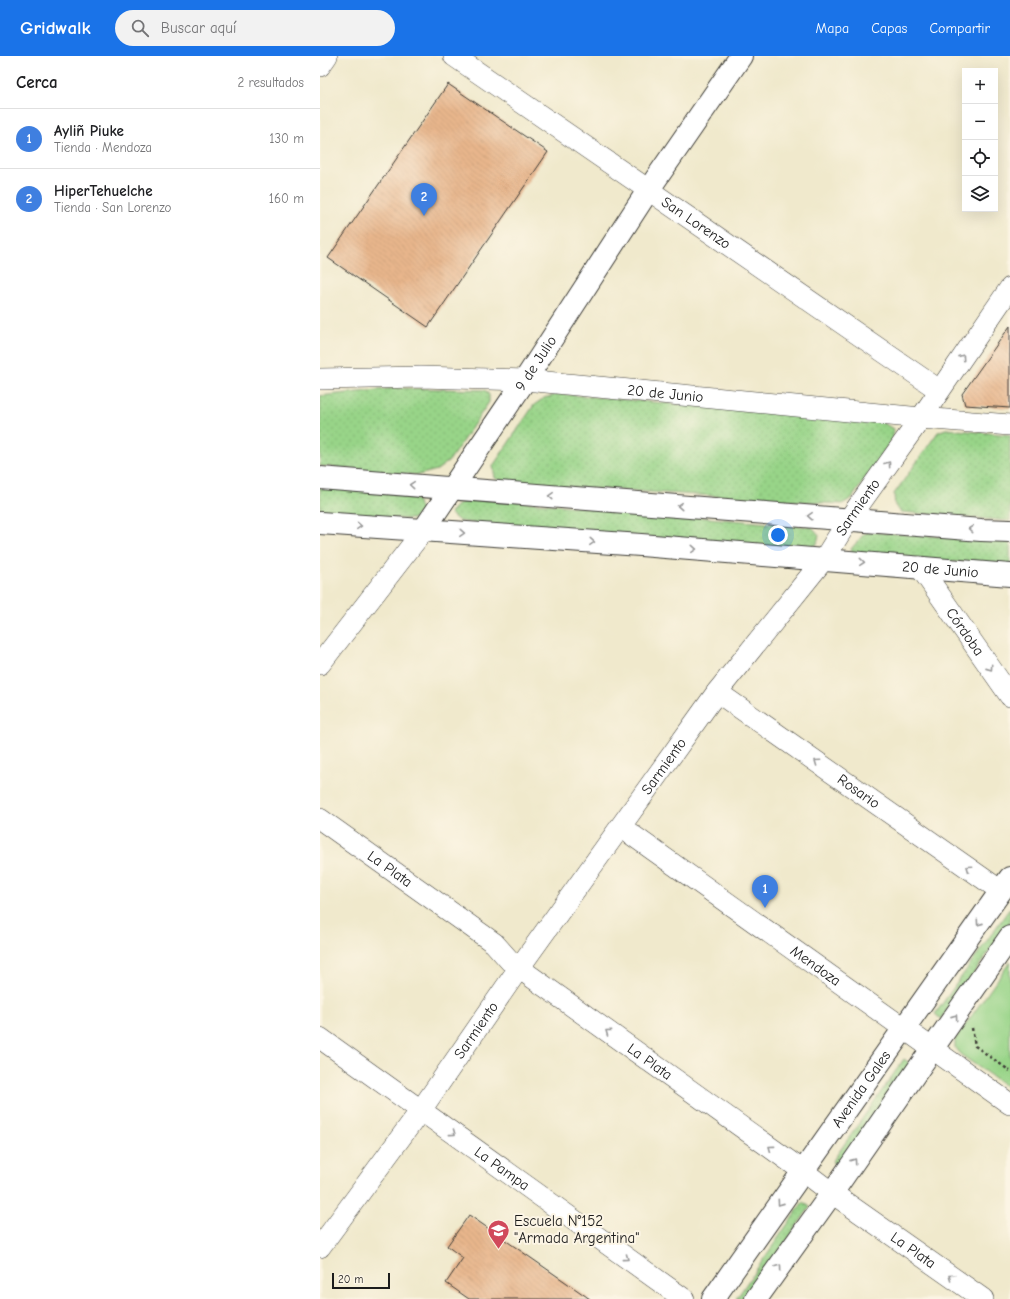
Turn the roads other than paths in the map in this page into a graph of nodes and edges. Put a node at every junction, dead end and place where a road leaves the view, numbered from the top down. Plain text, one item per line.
1 (328, 56) edge
2 (454, 56) edge
3 (741, 56) edge
4 (320, 66) edge
5 (648, 189) junction
6 (1010, 288) edge
7 (320, 379) edge
8 (525, 380) junction
9 (939, 390) junction
10 (921, 418) junction
11 (1010, 425) edge
12 (320, 478) edge
13 (451, 489) junction
14 (849, 519) junction
15 (320, 523) edge
16 (423, 531) junction
17 (1010, 531) edge
18 (824, 559) junction
19 (920, 568) junction
20 (1010, 574) edge
21 (320, 664) edge
22 (717, 692) junction
23 (1010, 696) edge
24 (320, 819) edge
25 (621, 827) junction
26 (1006, 885) edge
27 (1010, 937) edge
28 (519, 968) junction
29 (904, 1028) junction
30 (320, 1038) edge
31 (932, 1049) junction
32 (1010, 1104) edge
33 (421, 1110) junction
34 (803, 1171) junction
35 (832, 1194) junction
36 (320, 1246) edge
37 (684, 1299) edge
38 (713, 1299) edge
39 (756, 1299) edge
40 (984, 1299) edge

1 - 4 street
2 - 5 street, San Lorenzo
3 - 5 main road, 9 de Julio
5 - 8 main road, 9 de Julio
5 - 9 street, San Lorenzo
9 -> 6 street, Sarmiento
7 - 8 street, 20 de Junio
8 - 10 street, 20 de Junio
8 - 13 main road, 9 de Julio
9 - 10 street, Sarmiento
10 - 11 street, 20 de Junio
14 -> 10 street, Sarmiento
13 -> 12 main road
14 -> 13 main road
13 - 16 main road, 9 de Julio
17 -> 14 main road
14 - 18 street, Sarmiento
15 -> 16 main road, 20 de Junio
16 -> 18 main road, 20 de Junio
16 - 21 street, 9 de Julio
18 -> 19 main road, 20 de Junio
18 - 22 street, Sarmiento
19 - 20 main road, 20 de Junio
19 -> 23 street, Córdoba
22 - 25 street, Sarmiento
26 -> 22 street, Rosario
24 - 28 street, La Plata
25 - 28 street, Sarmiento
25 - 29 street, Mendoza
26 -> 29 main road, Avenida Gales
31 -> 27 main road
28 - 33 street, Sarmiento
34 -> 28 street, La Plata
29 - 31 street, Mendoza
29 - 34 main road, Avenida Gales
30 - 33 street, La Pampa
31 - 32 street, Mendoza
35 -> 31 main road
33 - 36 street, Sarmiento
33 -> 37 street, La Pampa
34 - 35 street, La Plata
34 -> 38 main road, Avenida Gales
39 -> 35 main road
40 -> 35 street, La Plata

